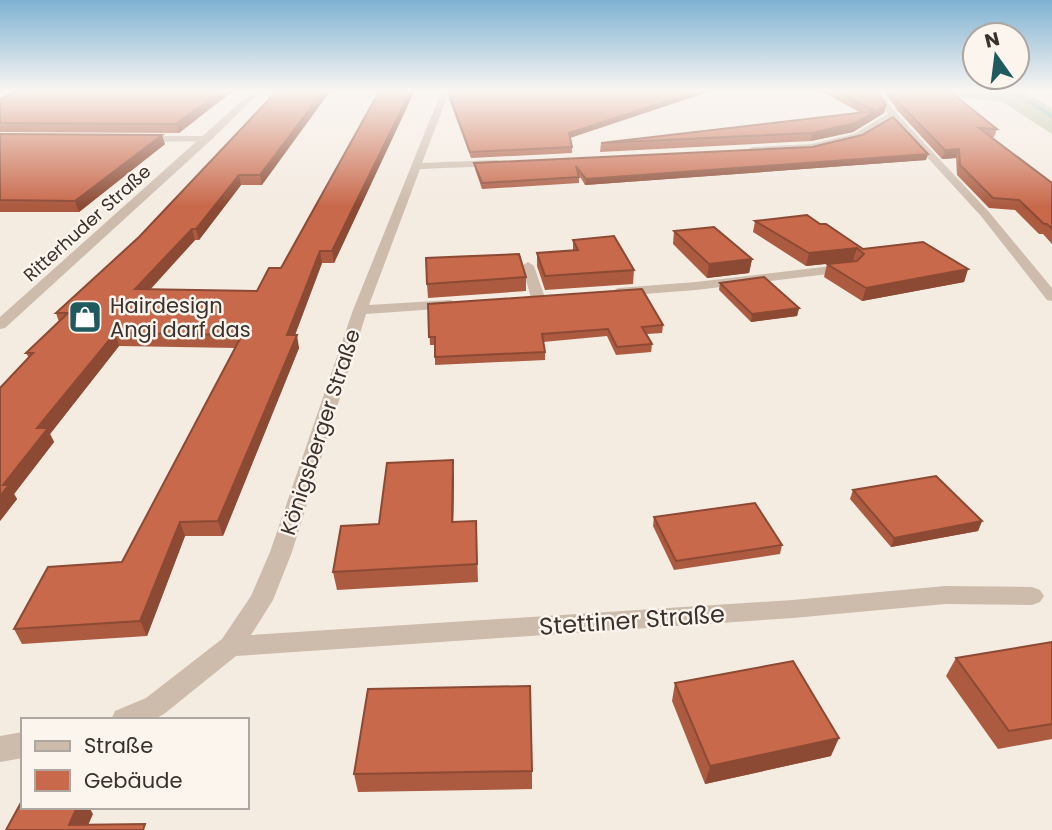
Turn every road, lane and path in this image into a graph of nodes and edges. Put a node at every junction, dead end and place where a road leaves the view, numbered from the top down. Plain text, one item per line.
1 (217, 129) edge
2 (431, 129) edge
3 (869, 129) edge
4 (906, 129) edge
5 (133, 139) edge
6 (206, 139) junction
7 (735, 151) edge
8 (506, 163) edge
9 (416, 166) junction
10 (528, 265) dead end
11 (852, 267) edge
12 (604, 293) edge
13 (1052, 297) edge
14 (538, 298) edge
15 (470, 303) edge
16 (360, 310) junction
17 (0, 325) edge
18 (1032, 596) dead end
19 (231, 646) junction
20 (128, 718) edge
21 (21, 745) edge
22 (0, 749) edge

1 - 6 street, Ritterhuder Straße
2 - 9 street, Königsberger Straße
3 - 7 street
4 - 13 street
5 - 6 street
6 - 17 street, Ritterhuder Straße
8 - 9 street
9 - 16 street, Königsberger Straße
10 - 14 street
11 - 12 street
15 - 16 street
16 - 19 street, Königsberger Straße
18 - 19 street, Stettiner Straße
19 - 20 street, Königsberger Straße
21 - 22 street

